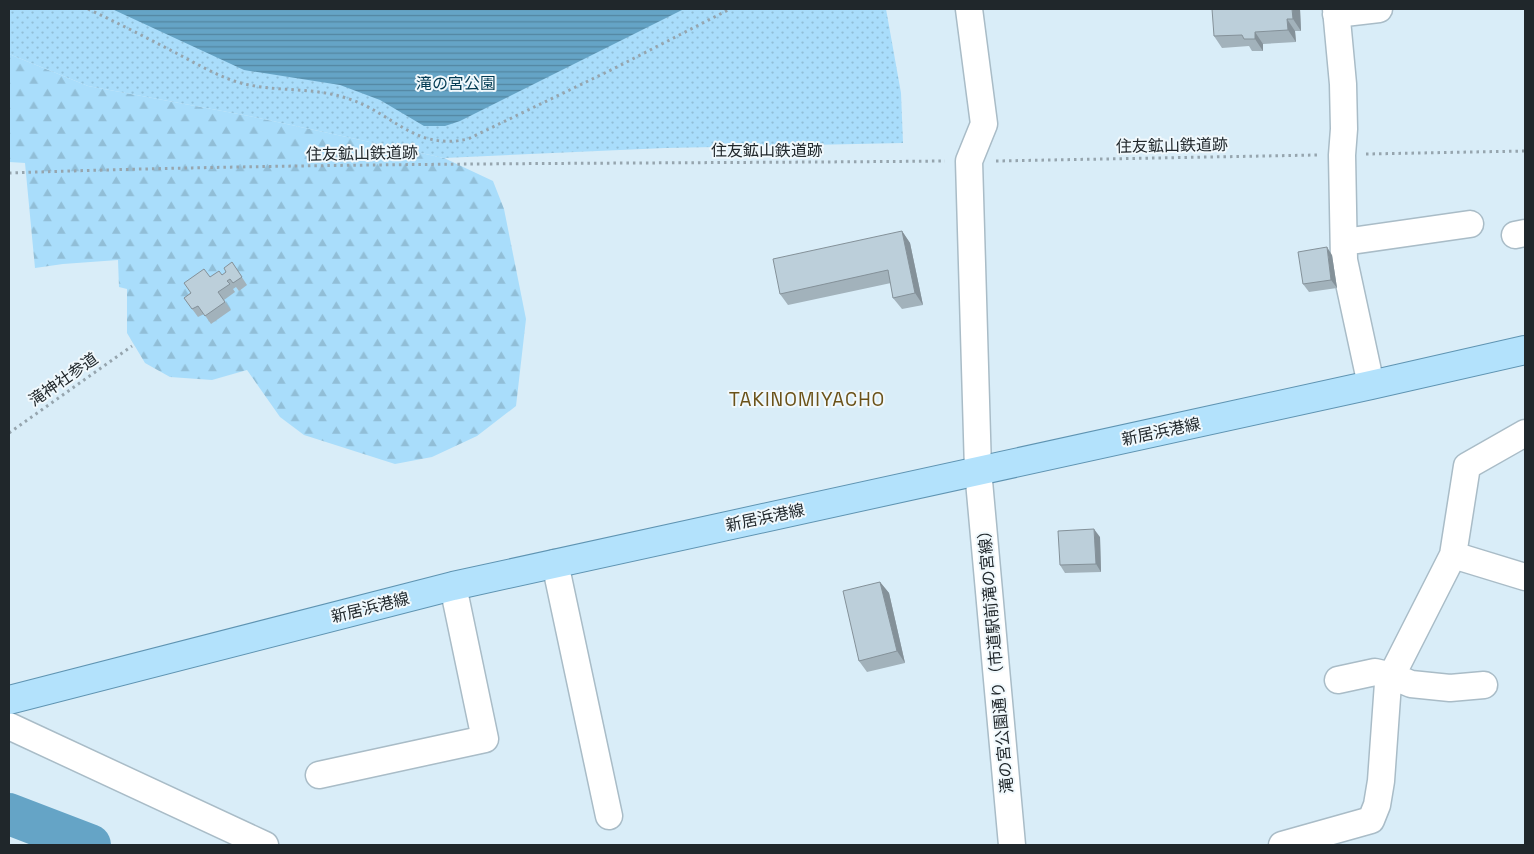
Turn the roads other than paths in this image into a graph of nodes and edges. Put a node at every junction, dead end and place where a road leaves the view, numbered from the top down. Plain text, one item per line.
1 (969, 9) edge
2 (1379, 9) edge
3 (1336, 11) edge
4 (1470, 224) dead end
5 (1344, 242) junction
6 (1525, 350) edge
7 (1371, 385) junction
8 (1525, 433) edge
9 (978, 470) junction
10 (1453, 555) junction
11 (555, 563) junction
12 (1525, 577) edge
13 (453, 586) junction
14 (1392, 676) junction
15 (1338, 680) dead end
16 (1484, 686) dead end
17 (9, 700) edge
18 (9, 726) edge
19 (319, 775) dead end
20 (609, 816) dead end
21 (265, 845) edge
22 (1012, 845) edge
23 (1282, 845) edge

1 - 9 street, 滝の宮公園通り（市道駅前滝の宮線）
2 - 3 street
3 - 5 street
4 - 5 street
5 - 7 street
6 - 7 main road, 新居浜港線
7 - 9 main road, 新居浜港線
8 - 10 street
9 - 11 main road, 新居浜港線
9 - 22 street, 滝の宮公園通り（市道駅前滝の宮線）
10 - 12 street
10 - 14 street
11 - 13 main road, 新居浜港線
11 - 20 street
13 - 17 main road, 新居浜港線
13 - 19 street
14 - 15 street
14 - 16 street
14 - 23 street
18 - 21 street

